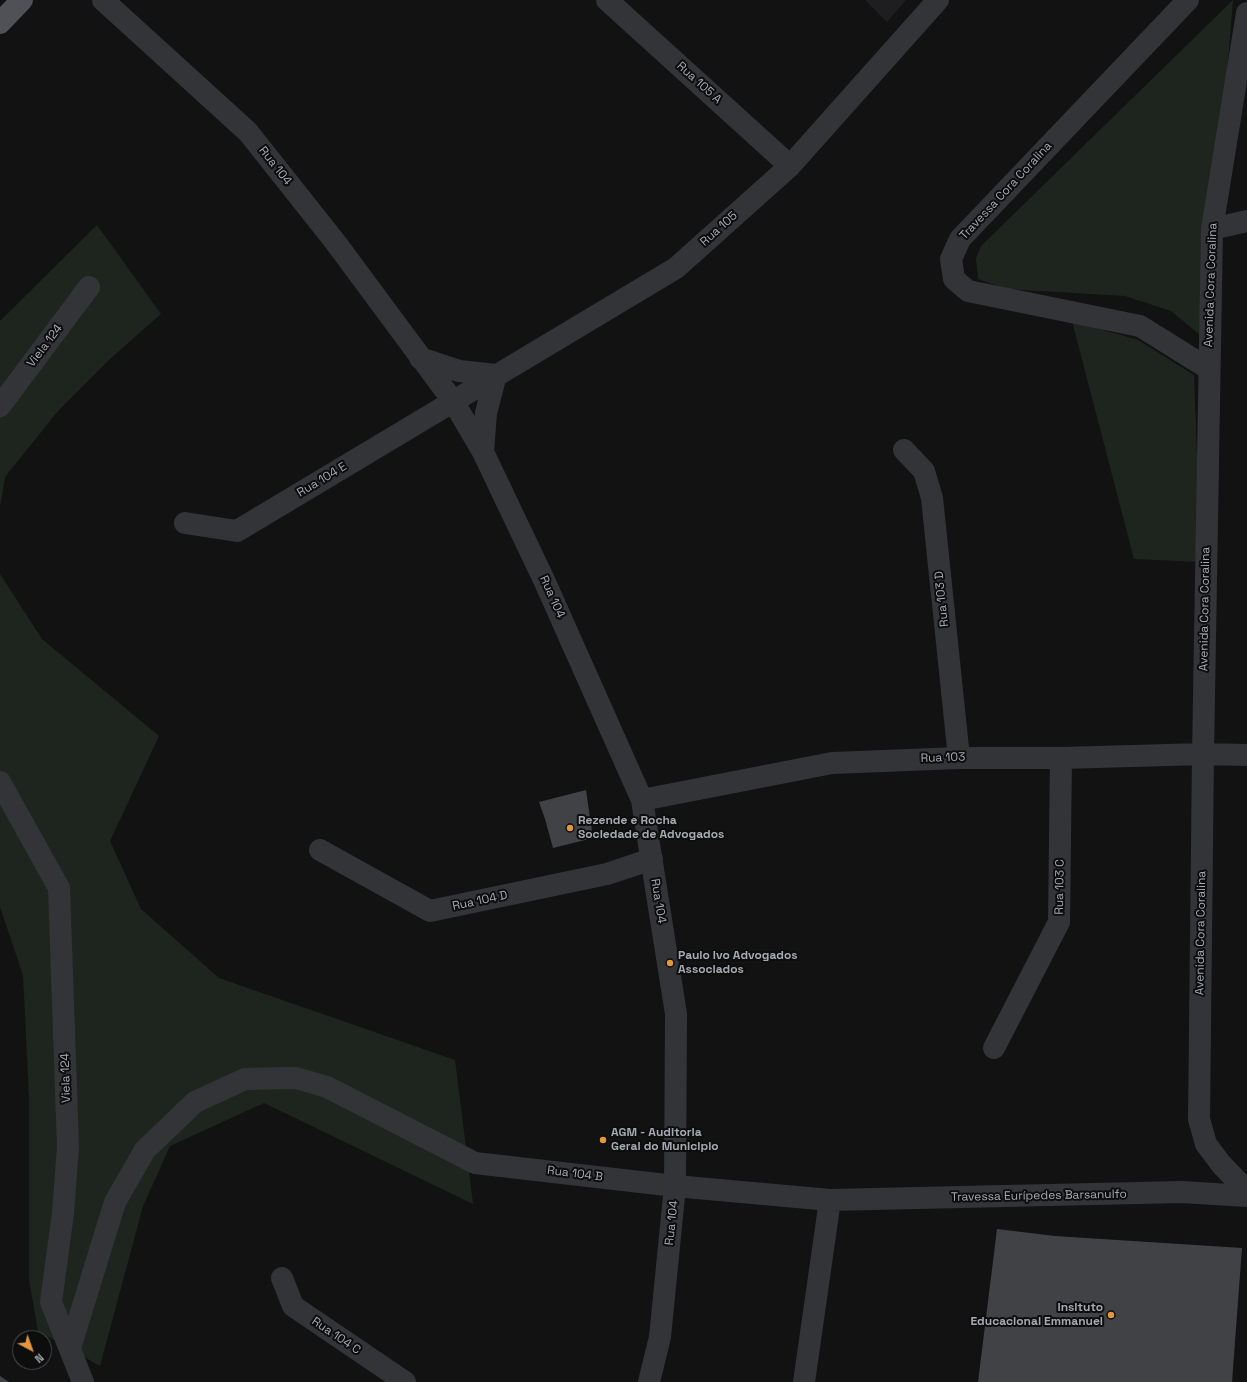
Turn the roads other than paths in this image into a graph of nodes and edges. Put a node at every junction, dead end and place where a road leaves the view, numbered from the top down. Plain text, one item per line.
1 (22, 0) edge
2 (103, 0) edge
3 (608, 0) edge
4 (938, 0) edge
5 (1188, 0) edge
6 (1247, 13) edge
7 (0, 23) edge
8 (790, 166) junction
9 (1247, 221) edge
10 (1212, 229) junction
11 (90, 287) dead end
12 (420, 358) junction
13 (1209, 369) junction
14 (496, 375) junction
15 (452, 401) junction
16 (0, 406) edge
17 (904, 450) dead end
18 (483, 452) junction
19 (185, 523) dead end
20 (1203, 754) junction
21 (1247, 755) edge
22 (959, 758) junction
23 (1061, 758) junction
24 (0, 782) edge
25 (642, 800) junction
26 (320, 850) dead end
27 (652, 859) junction
28 (994, 1048) dead end
29 (675, 1186) junction
30 (1247, 1191) edge
31 (1247, 1196) edge
32 (830, 1200) junction
33 (282, 1278) dead end
34 (70, 1348) junction
35 (83, 1382) edge
36 (405, 1382) edge
37 (649, 1382) edge
38 (804, 1382) edge

1 - 7 main road
2 - 12 street, Rua 104
3 - 8 street, Rua 105 A
4 - 8 street, Rua 105
5 - 13 street, Travessa Cora Coralina
6 - 10 street, Avenida Cora Coralina
8 - 14 street, Rua 105
9 - 10 street
10 - 13 street, Avenida Cora Coralina
11 - 16 street, Viela 124
12 - 14 street
12 - 15 street, Rua 104
13 - 20 street, Avenida Cora Coralina
14 - 15 street, Rua 105
14 - 18 street, Rua 104
15 - 18 street, Rua 104
15 - 19 street, Rua 104 E
17 - 22 street, Rua 103 D
18 - 25 street, Rua 104
20 - 21 street, Rua 103
20 - 23 street, Rua 103
20 - 30 street, Avenida Cora Coralina
22 - 23 street, Rua 103
22 - 25 street, Rua 103
23 - 28 street, Rua 103 C
24 - 34 street, Viela 124
25 - 27 street, Rua 104
26 - 27 street, Rua 104 D
27 - 29 street, Rua 104
29 - 32 street, Travessa Eurípedes Barsanulfo
29 - 34 street, Rua 104 B
29 - 37 street, Rua 104
31 - 32 street, Travessa Eurípedes Barsanulfo
32 - 38 street
33 - 36 street, Rua 104 C
34 - 35 street, Viela 124

